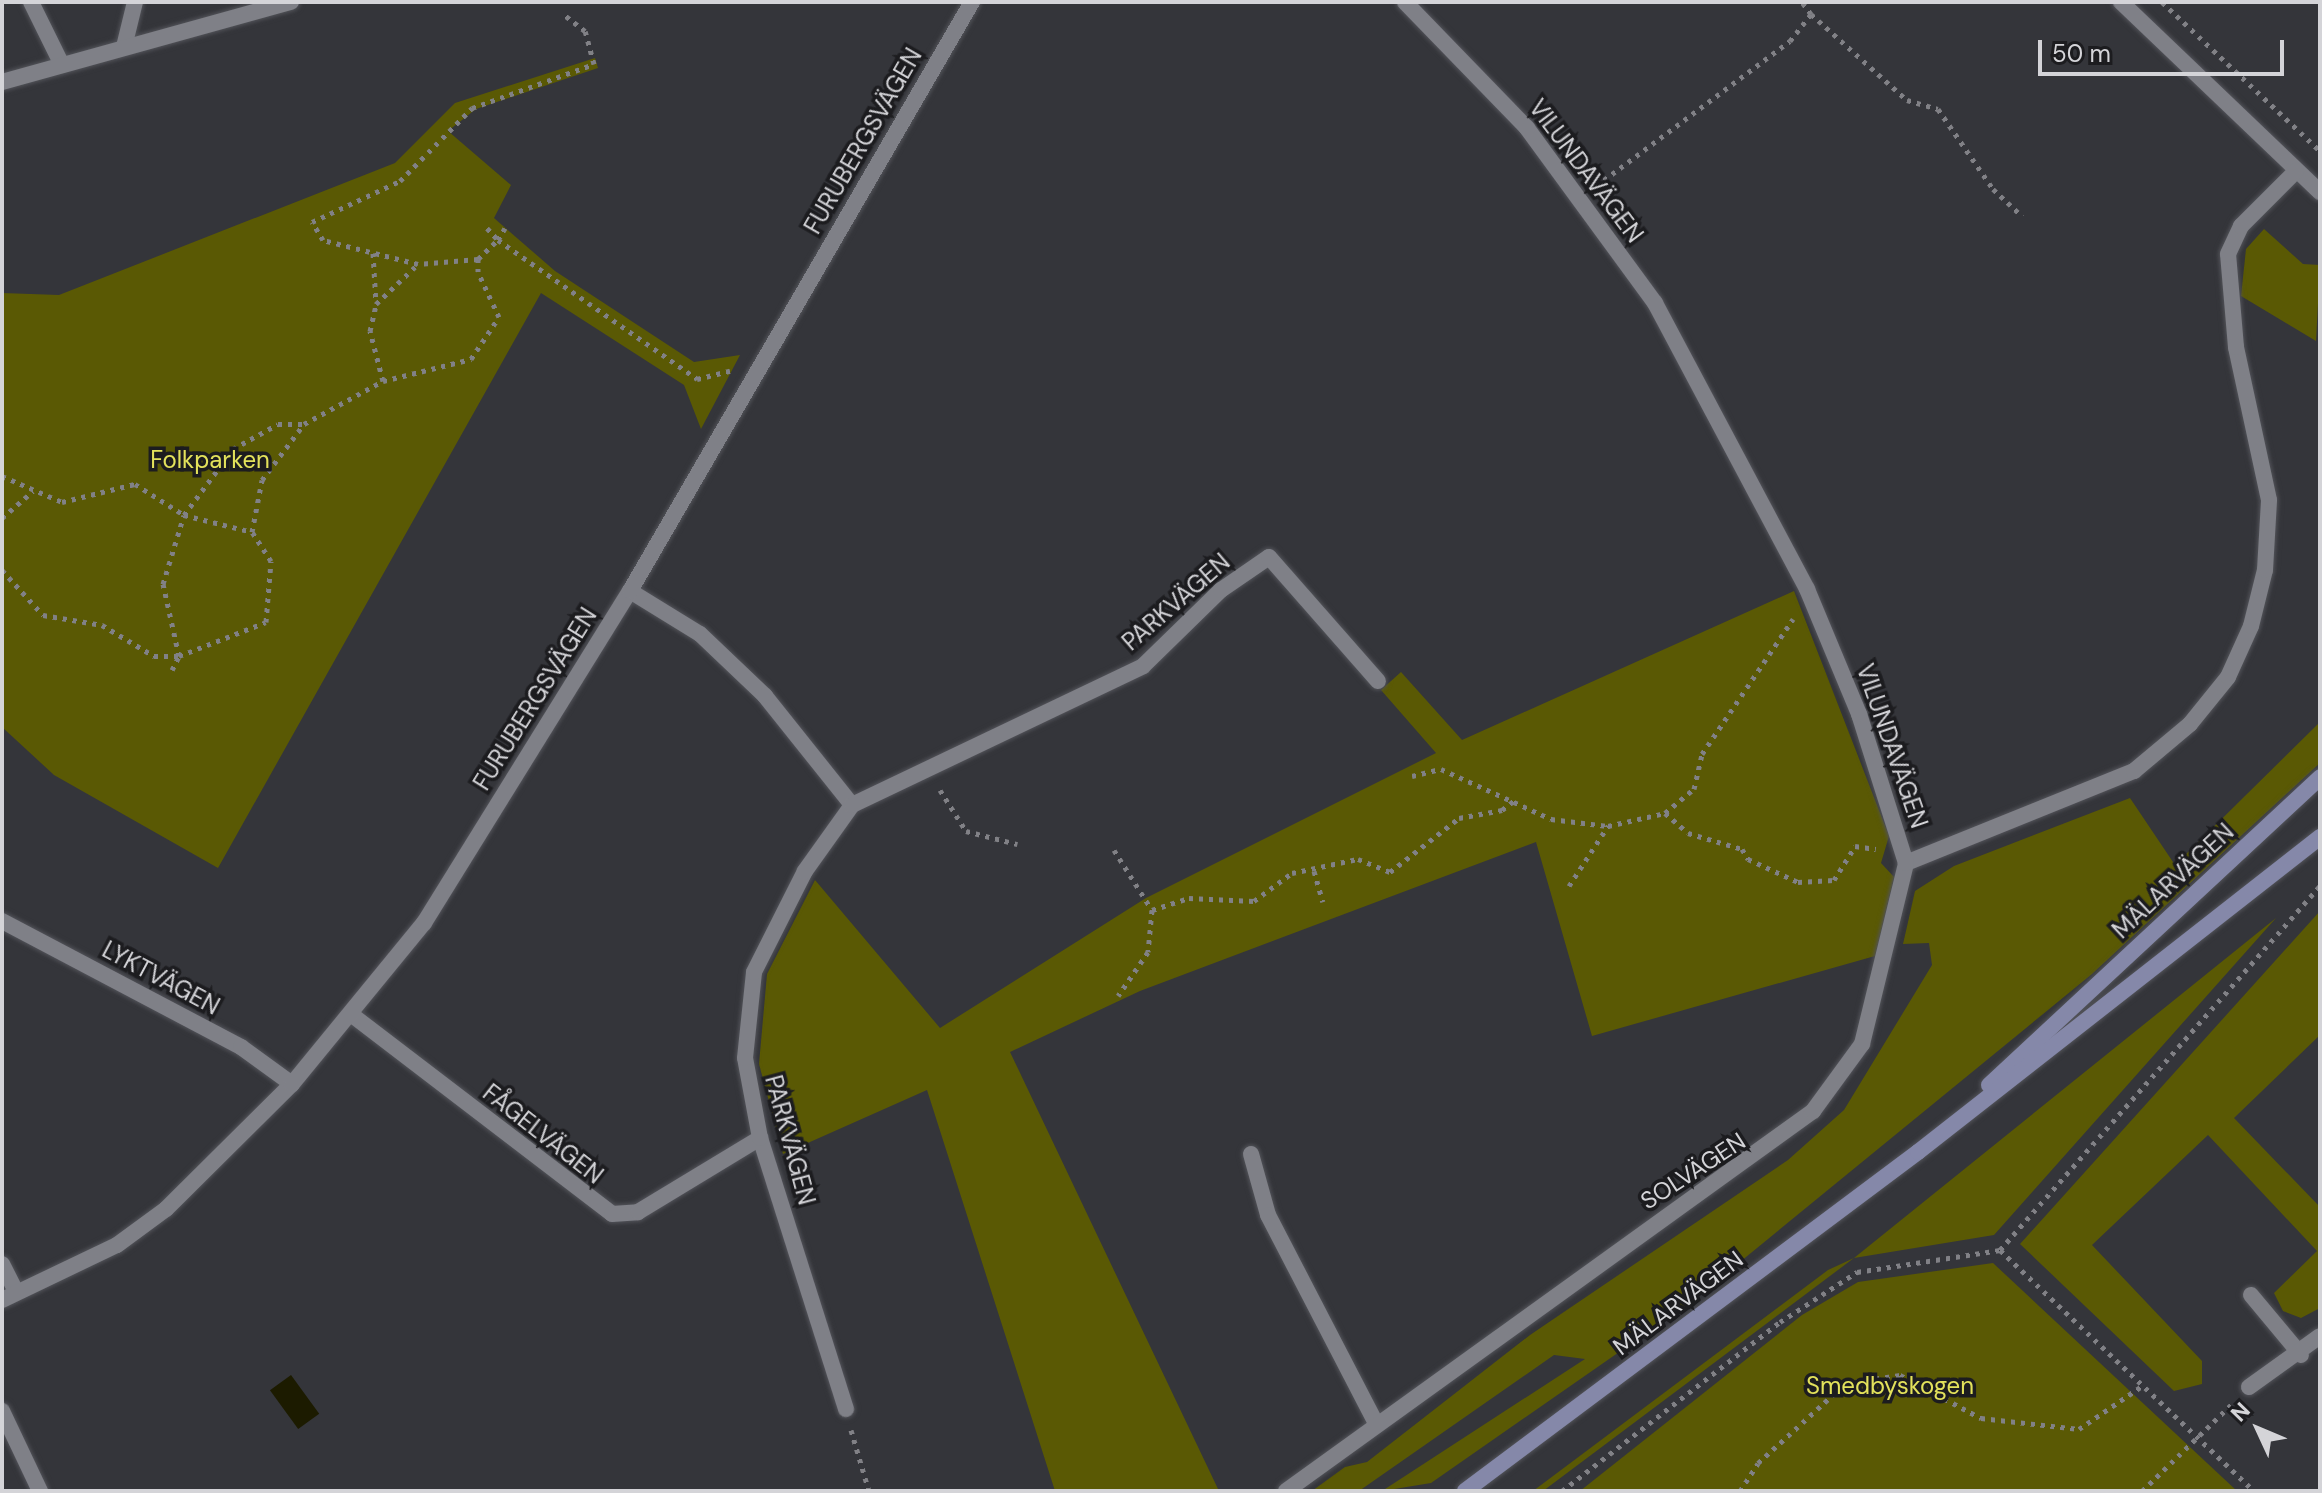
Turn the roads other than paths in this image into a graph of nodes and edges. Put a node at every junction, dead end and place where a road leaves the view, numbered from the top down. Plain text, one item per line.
1 (31, 2) edge
2 (135, 2) edge
3 (291, 2) edge
4 (972, 2) edge
5 (1405, 2) edge
6 (2121, 2) edge
7 (124, 47) junction
8 (62, 65) junction
9 (2, 82) edge
10 (2296, 171) junction
11 (2320, 192) edge
12 (630, 591) junction
13 (1378, 681) dead end
14 (2320, 777) edge
15 (852, 805) junction
16 (2320, 837) edge
17 (1904, 855) junction
18 (2, 921) edge
19 (352, 1015) junction
20 (292, 1084) junction
21 (760, 1138) junction
22 (1918, 1152) junction
23 (1251, 1154) dead end
24 (2, 1264) edge
25 (2251, 1295) dead end
26 (9, 1296) edge
27 (2320, 1336) edge
28 (2301, 1355) junction
29 (2249, 1387) road end
30 (846, 1409) road end
31 (2, 1411) edge
32 (1376, 1423) junction
33 (40, 1491) edge
34 (1286, 1491) edge
35 (1465, 1491) edge

1 - 8 street
2 - 7 street
3 - 7 street
4 - 12 street, FURUBERGSVÄGEN
5 - 17 street, VILUNDAVÄGEN
6 - 10 street
7 - 8 street
8 - 9 street
10 - 11 street
10 - 17 street, VILUNDAVÄGEN
12 - 15 street
12 - 19 street, FURUBERGSVÄGEN
13 - 15 street, PARKVÄGEN
14 - 22 main road, MÄLARVÄGEN
15 - 21 street, PARKVÄGEN
16 - 22 main road, MÄLARVÄGEN
17 - 32 street, SOLVÄGEN
18 - 20 street, LYKTVÄGEN
19 - 20 street, FURUBERGSVÄGEN
19 - 21 street, FÅGELVÄGEN
20 - 26 street, FURUBERGSVÄGEN
21 - 30 street, PARKVÄGEN
22 - 35 main road, MÄLARVÄGEN
23 - 32 street
24 - 26 street
25 - 28 street
27 - 28 street
28 - 29 street
31 - 33 street
32 - 34 street, SOLVÄGEN

